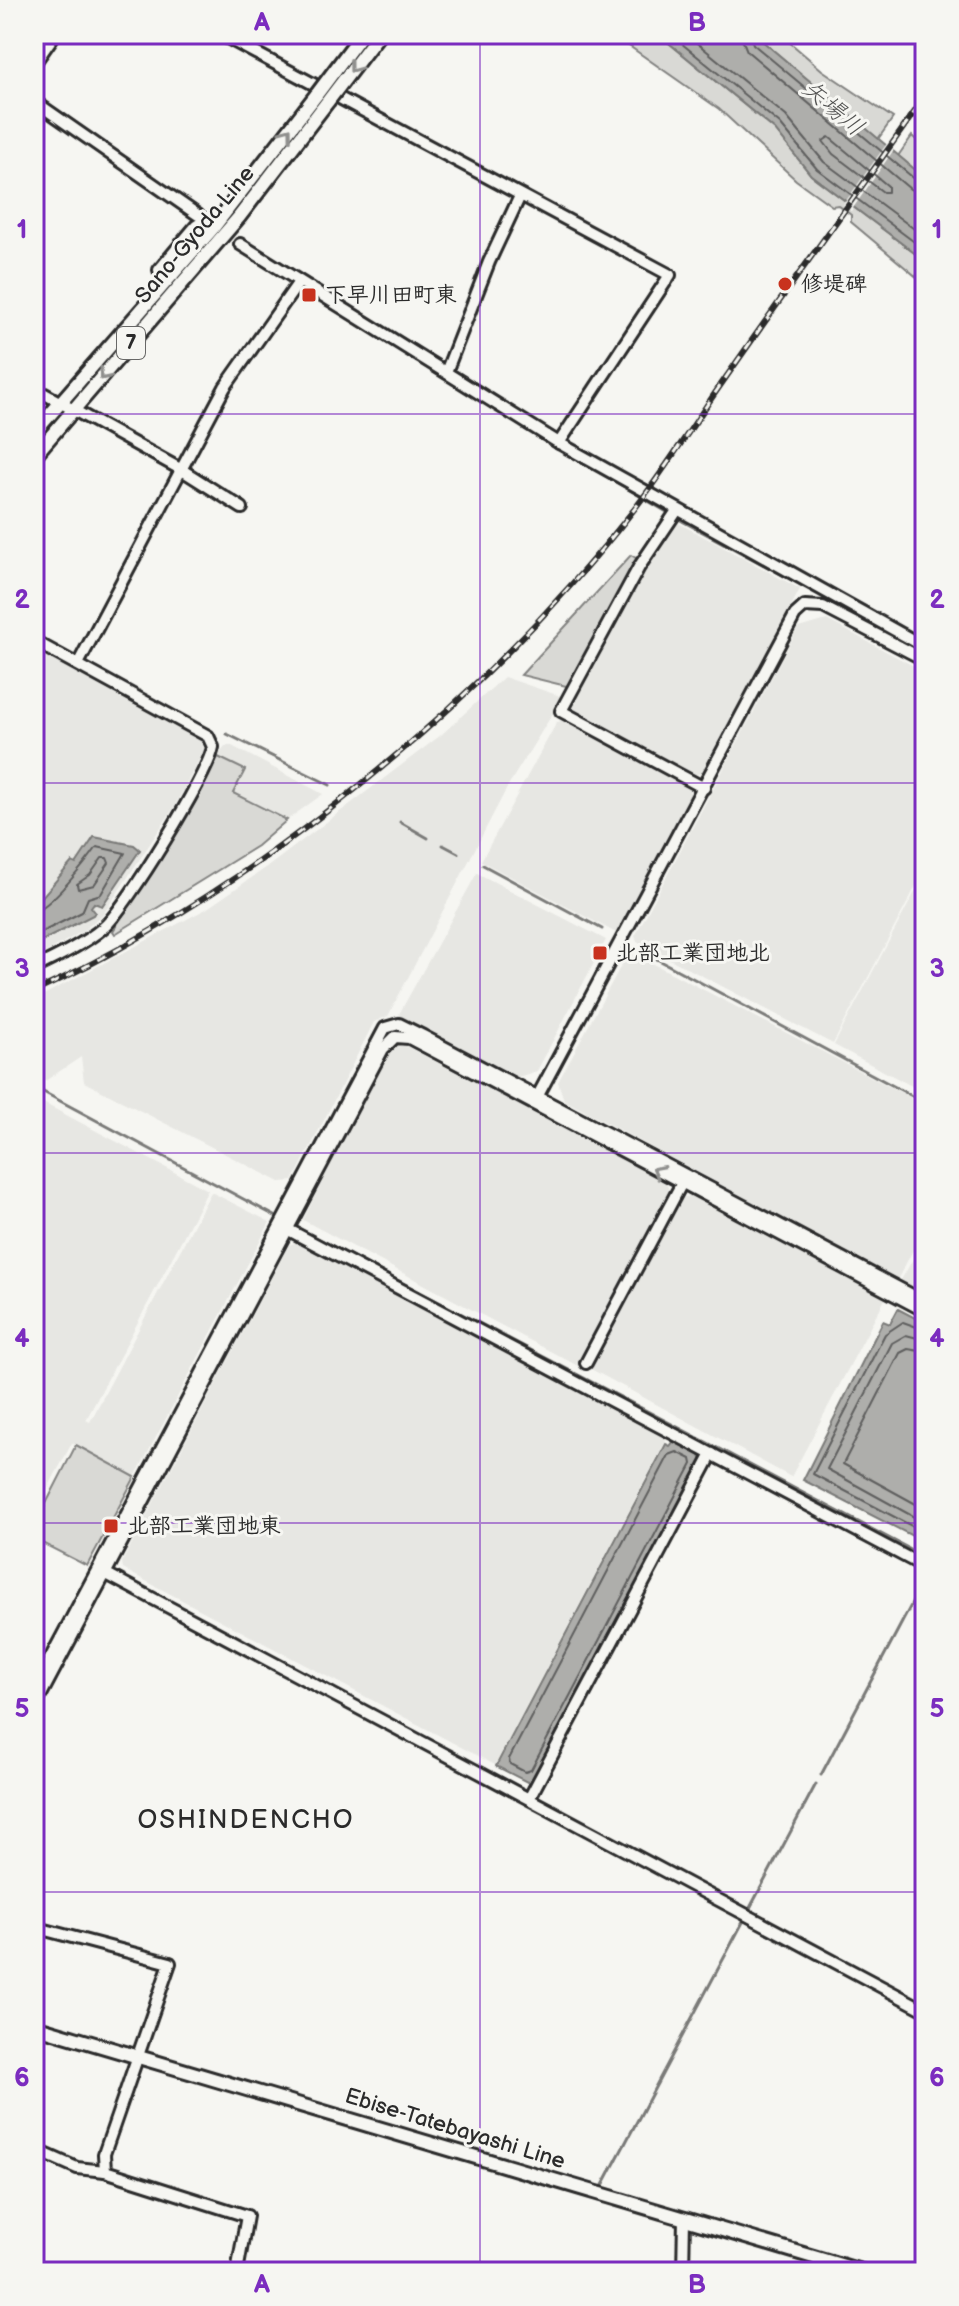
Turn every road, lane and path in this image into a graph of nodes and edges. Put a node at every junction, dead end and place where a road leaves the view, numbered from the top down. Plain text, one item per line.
1 (55, 34) edge
2 (220, 34) edge
3 (362, 34) edge
4 (379, 34) edge
5 (34, 64) edge
6 (322, 98) junction
7 (34, 101) edge
8 (519, 198) junction
9 (204, 222) junction
10 (240, 244) dead end
11 (159, 270) dead end
12 (299, 282) junction
13 (446, 372) junction
14 (34, 388) edge
15 (60, 403) junction
16 (73, 411) junction
17 (34, 433) edge
18 (559, 443) junction
19 (34, 456) edge
20 (182, 470) junction
21 (242, 508) dead end
22 (676, 512) junction
23 (809, 585) junction
24 (805, 606) junction
25 (34, 641) edge
26 (925, 647) edge
27 (925, 660) edge
28 (78, 664) junction
29 (704, 788) junction
30 (34, 968) edge
31 (536, 1100) junction
32 (684, 1179) junction
33 (284, 1228) junction
34 (925, 1302) edge
35 (925, 1311) edge
36 (586, 1363) dead end
37 (712, 1454) junction
38 (925, 1567) edge
39 (102, 1571) junction
40 (34, 1689) edge
41 (34, 1708) edge
42 (530, 1797) junction
43 (34, 1927) edge
44 (925, 2010) edge
45 (34, 2026) edge
46 (136, 2055) junction
47 (34, 2149) edge
48 (105, 2171) junction
49 (684, 2218) junction
50 (821, 2259) junction
51 (237, 2272) edge
52 (683, 2272) edge
53 (815, 2272) edge
54 (864, 2272) edge

1 - 5 street
2 - 8 street
3 - 6 main road, Sano-Gyoda Line / 7, bridge
4 -> 6 main road, Sano-Gyoda Line / 7, bridge
9 -> 6 main road, Sano-Gyoda Line / 7
6 -> 16 main road, Sano-Gyoda Line / 7
7 - 9 street
8 - 13 street
8 - 18 street
9 - 11 street
9 - 15 main road, Sano-Gyoda Line / 7
10 - 12 street
12 - 13 street
12 - 20 street
13 - 18 street
14 - 15 street
15 - 16 street
15 - 17 main road, Sano-Gyoda Line / 7
16 - 19 main road, Sano-Gyoda Line / 7
16 - 20 street
18 - 22 street
20 - 21 street
20 - 28 street
22 - 23 street
22 - 29 street
23 - 24 street
23 - 26 street
24 - 27 street
24 - 29 street
25 - 28 street
28 - 30 street
29 - 31 street
31 - 32 street
31 - 33 street
32 - 34 street
32 - 35 street
32 - 36 street
33 - 37 street
33 - 39 street
37 - 38 street
37 - 42 street
39 - 40 street
39 - 41 street
39 - 42 street
42 - 44 street
43 - 46 street
45 - 46 main road, Ebise-Tatebayashi Line
46 - 48 street
46 - 49 main road, Ebise-Tatebayashi Line
47 - 48 street
48 - 51 street
49 - 50 main road, Ebise-Tatebayashi Line
49 - 52 street
50 - 53 street
50 - 54 main road, Ebise-Tatebayashi Line

